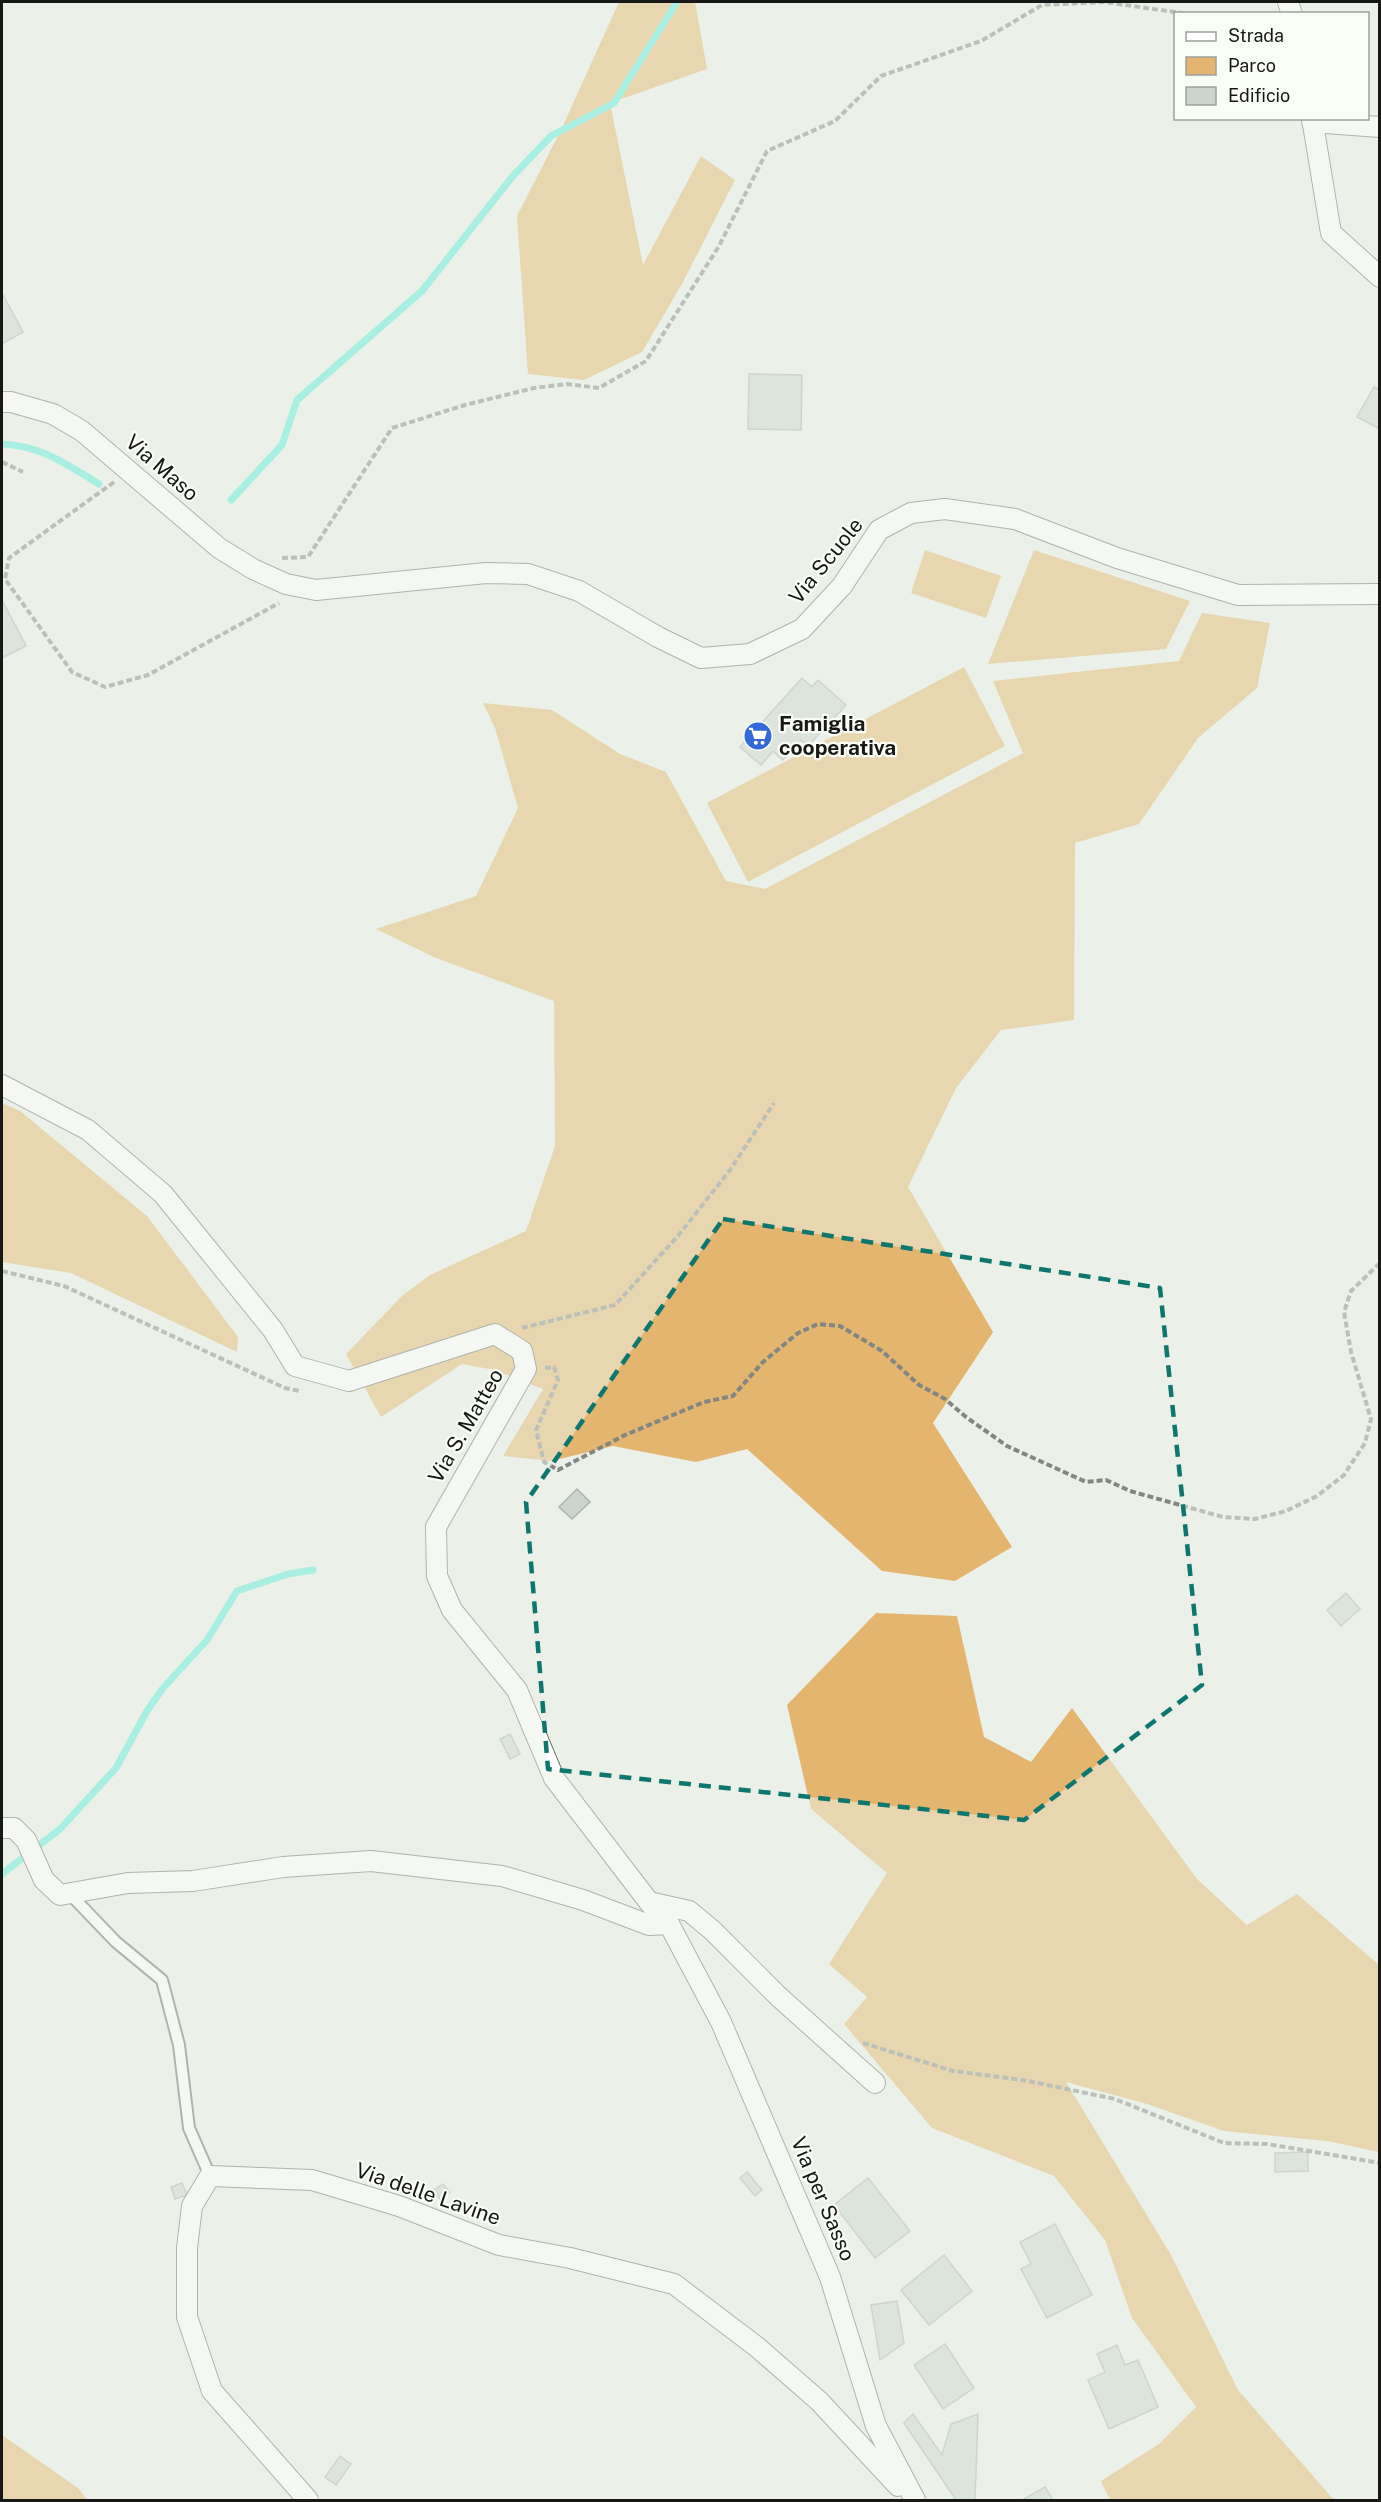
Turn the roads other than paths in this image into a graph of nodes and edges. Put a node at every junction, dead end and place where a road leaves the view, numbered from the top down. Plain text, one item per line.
1 (1312, 120) edge
2 (1380, 127) edge
3 (1380, 277) edge
4 (2, 402) edge
5 (293, 585) joint
6 (1380, 594) edge
7 (2, 1085) edge
8 (2, 1828) edge
9 (69, 1893) junction
10 (649, 1902) junction
11 (669, 1924) junction
12 (874, 2083) dead end
13 (210, 2176) junction
14 (308, 2500) edge
15 (913, 2500) edge

1 - 2 street
1 - 3 street
4 - 5 street, Via Maso
5 - 6 street, Via Scuole
7 - 10 street, Via S. Matteo
8 - 9 street
9 - 11 street
9 - 13 lane
10 - 11 street, Via S. Matteo
10 - 12 street
11 - 15 street, Via per Sasso
13 - 14 street
13 - 15 street, Via delle Lavine

